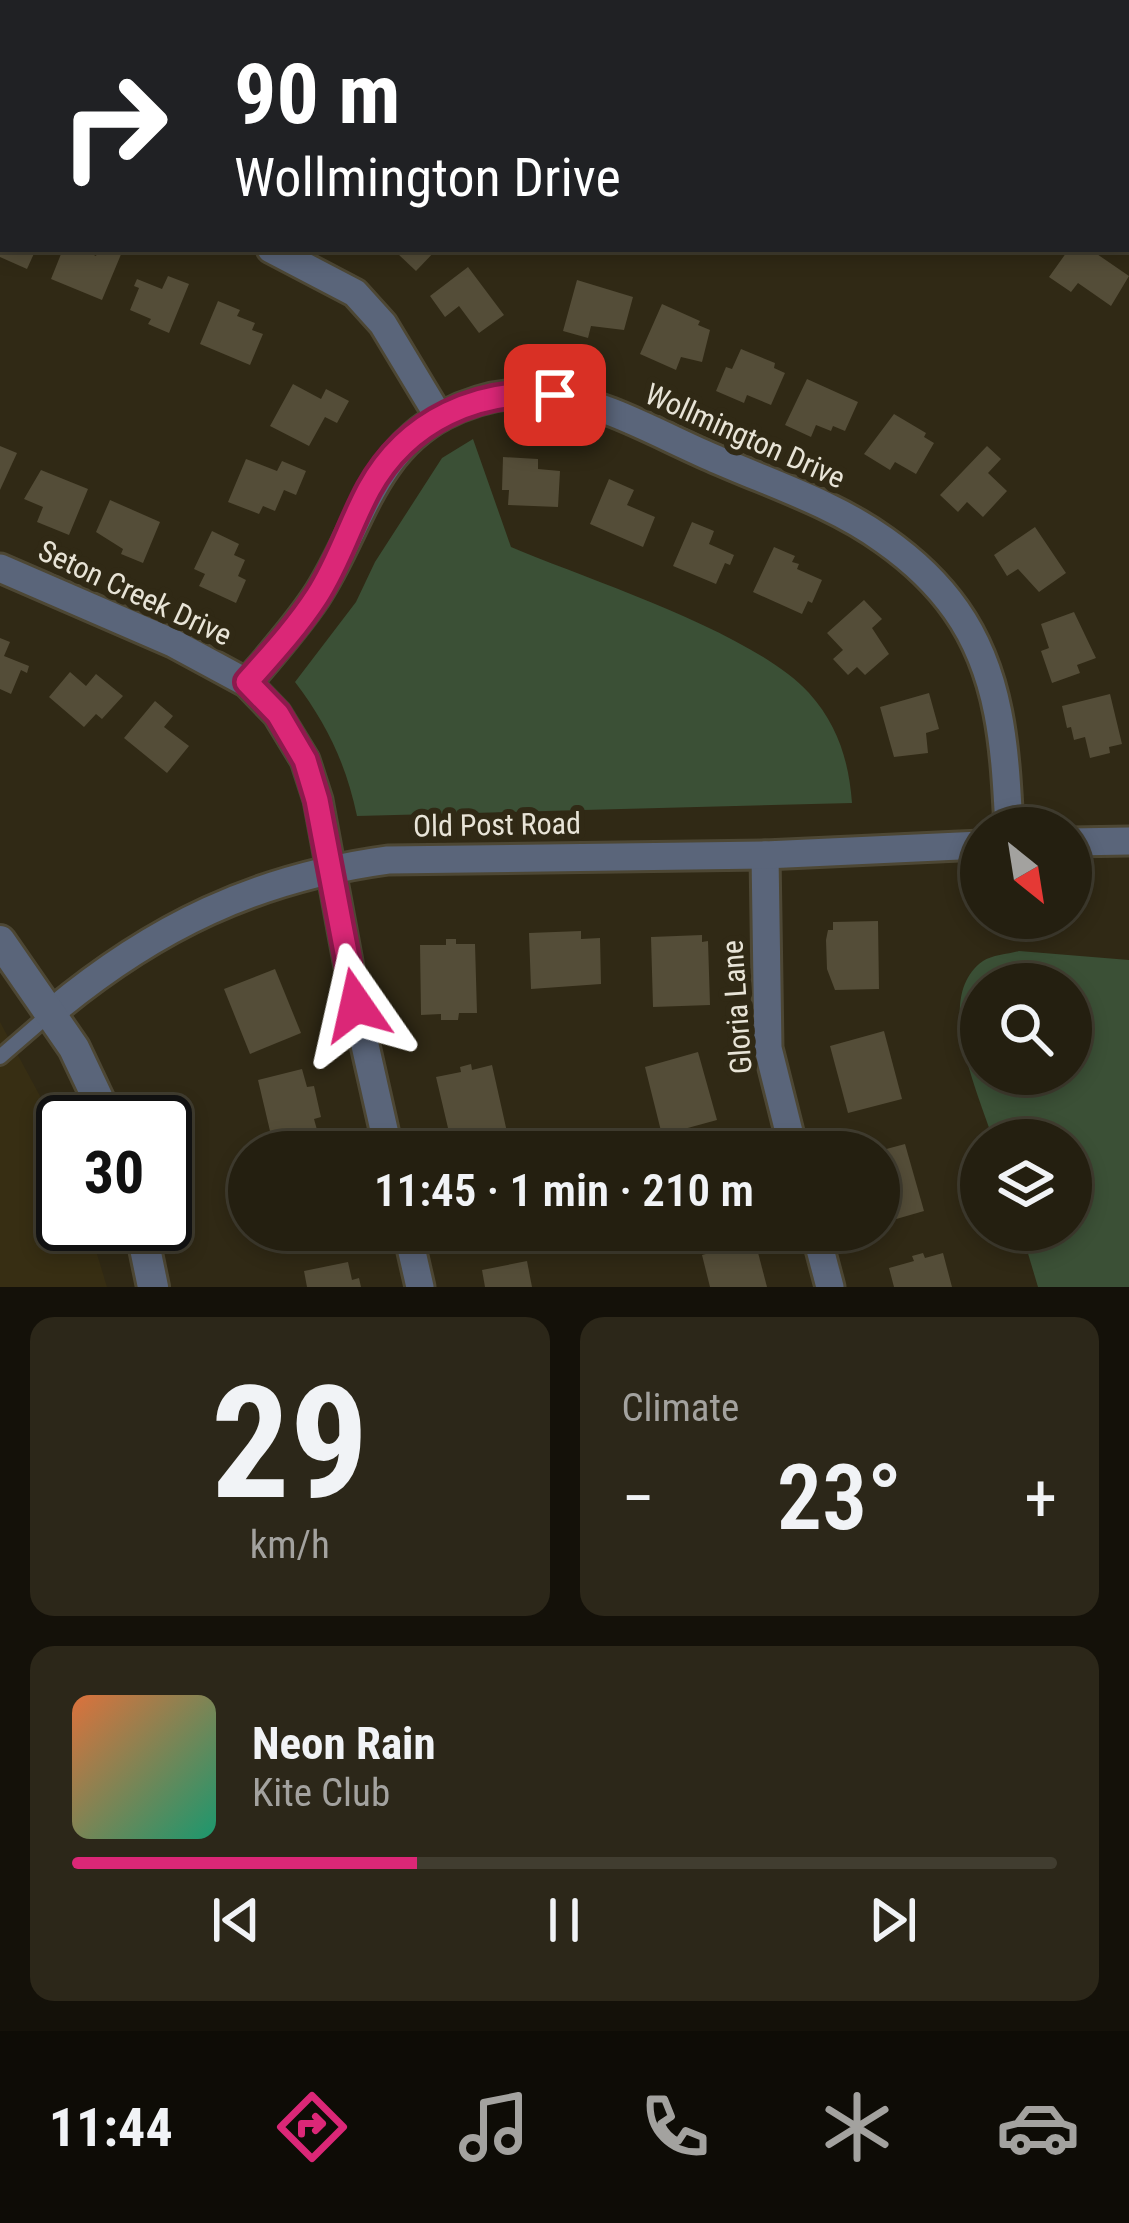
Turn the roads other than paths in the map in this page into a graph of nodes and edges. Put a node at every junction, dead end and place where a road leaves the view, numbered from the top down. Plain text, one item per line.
1 (277, 252) edge
2 (439, 417) junction
3 (0, 568) edge
4 (247, 682) junction
5 (1008, 807) edge
6 (1129, 841) edge
7 (1092, 842) edge
8 (960, 846) edge
9 (765, 855) junction
10 (330, 870) junction
11 (0, 941) edge
12 (52, 1012) junction
13 (0, 1057) edge
14 (95, 1095) edge
15 (385, 1131) edge
16 (789, 1131) edge
17 (146, 1251) edge
18 (412, 1251) edge
19 (821, 1251) edge
20 (153, 1287) edge
21 (420, 1287) edge
22 (830, 1287) edge

1 - 2 street
2 - 4 street, Wollmington Drive
2 - 5 street, Wollmington Drive
3 - 4 street, Seton Creek Drive
4 - 10 street, Seton Creek Drive
6 - 7 street
8 - 9 street, Old Post Road
9 - 10 street, Old Post Road
9 - 16 street, Gloria Lane
10 - 12 street, Old Post Road
10 - 15 street, Seton Creek Drive
11 - 12 street
12 - 13 lane
12 - 14 street
17 - 20 street
18 - 21 street
19 - 22 street

